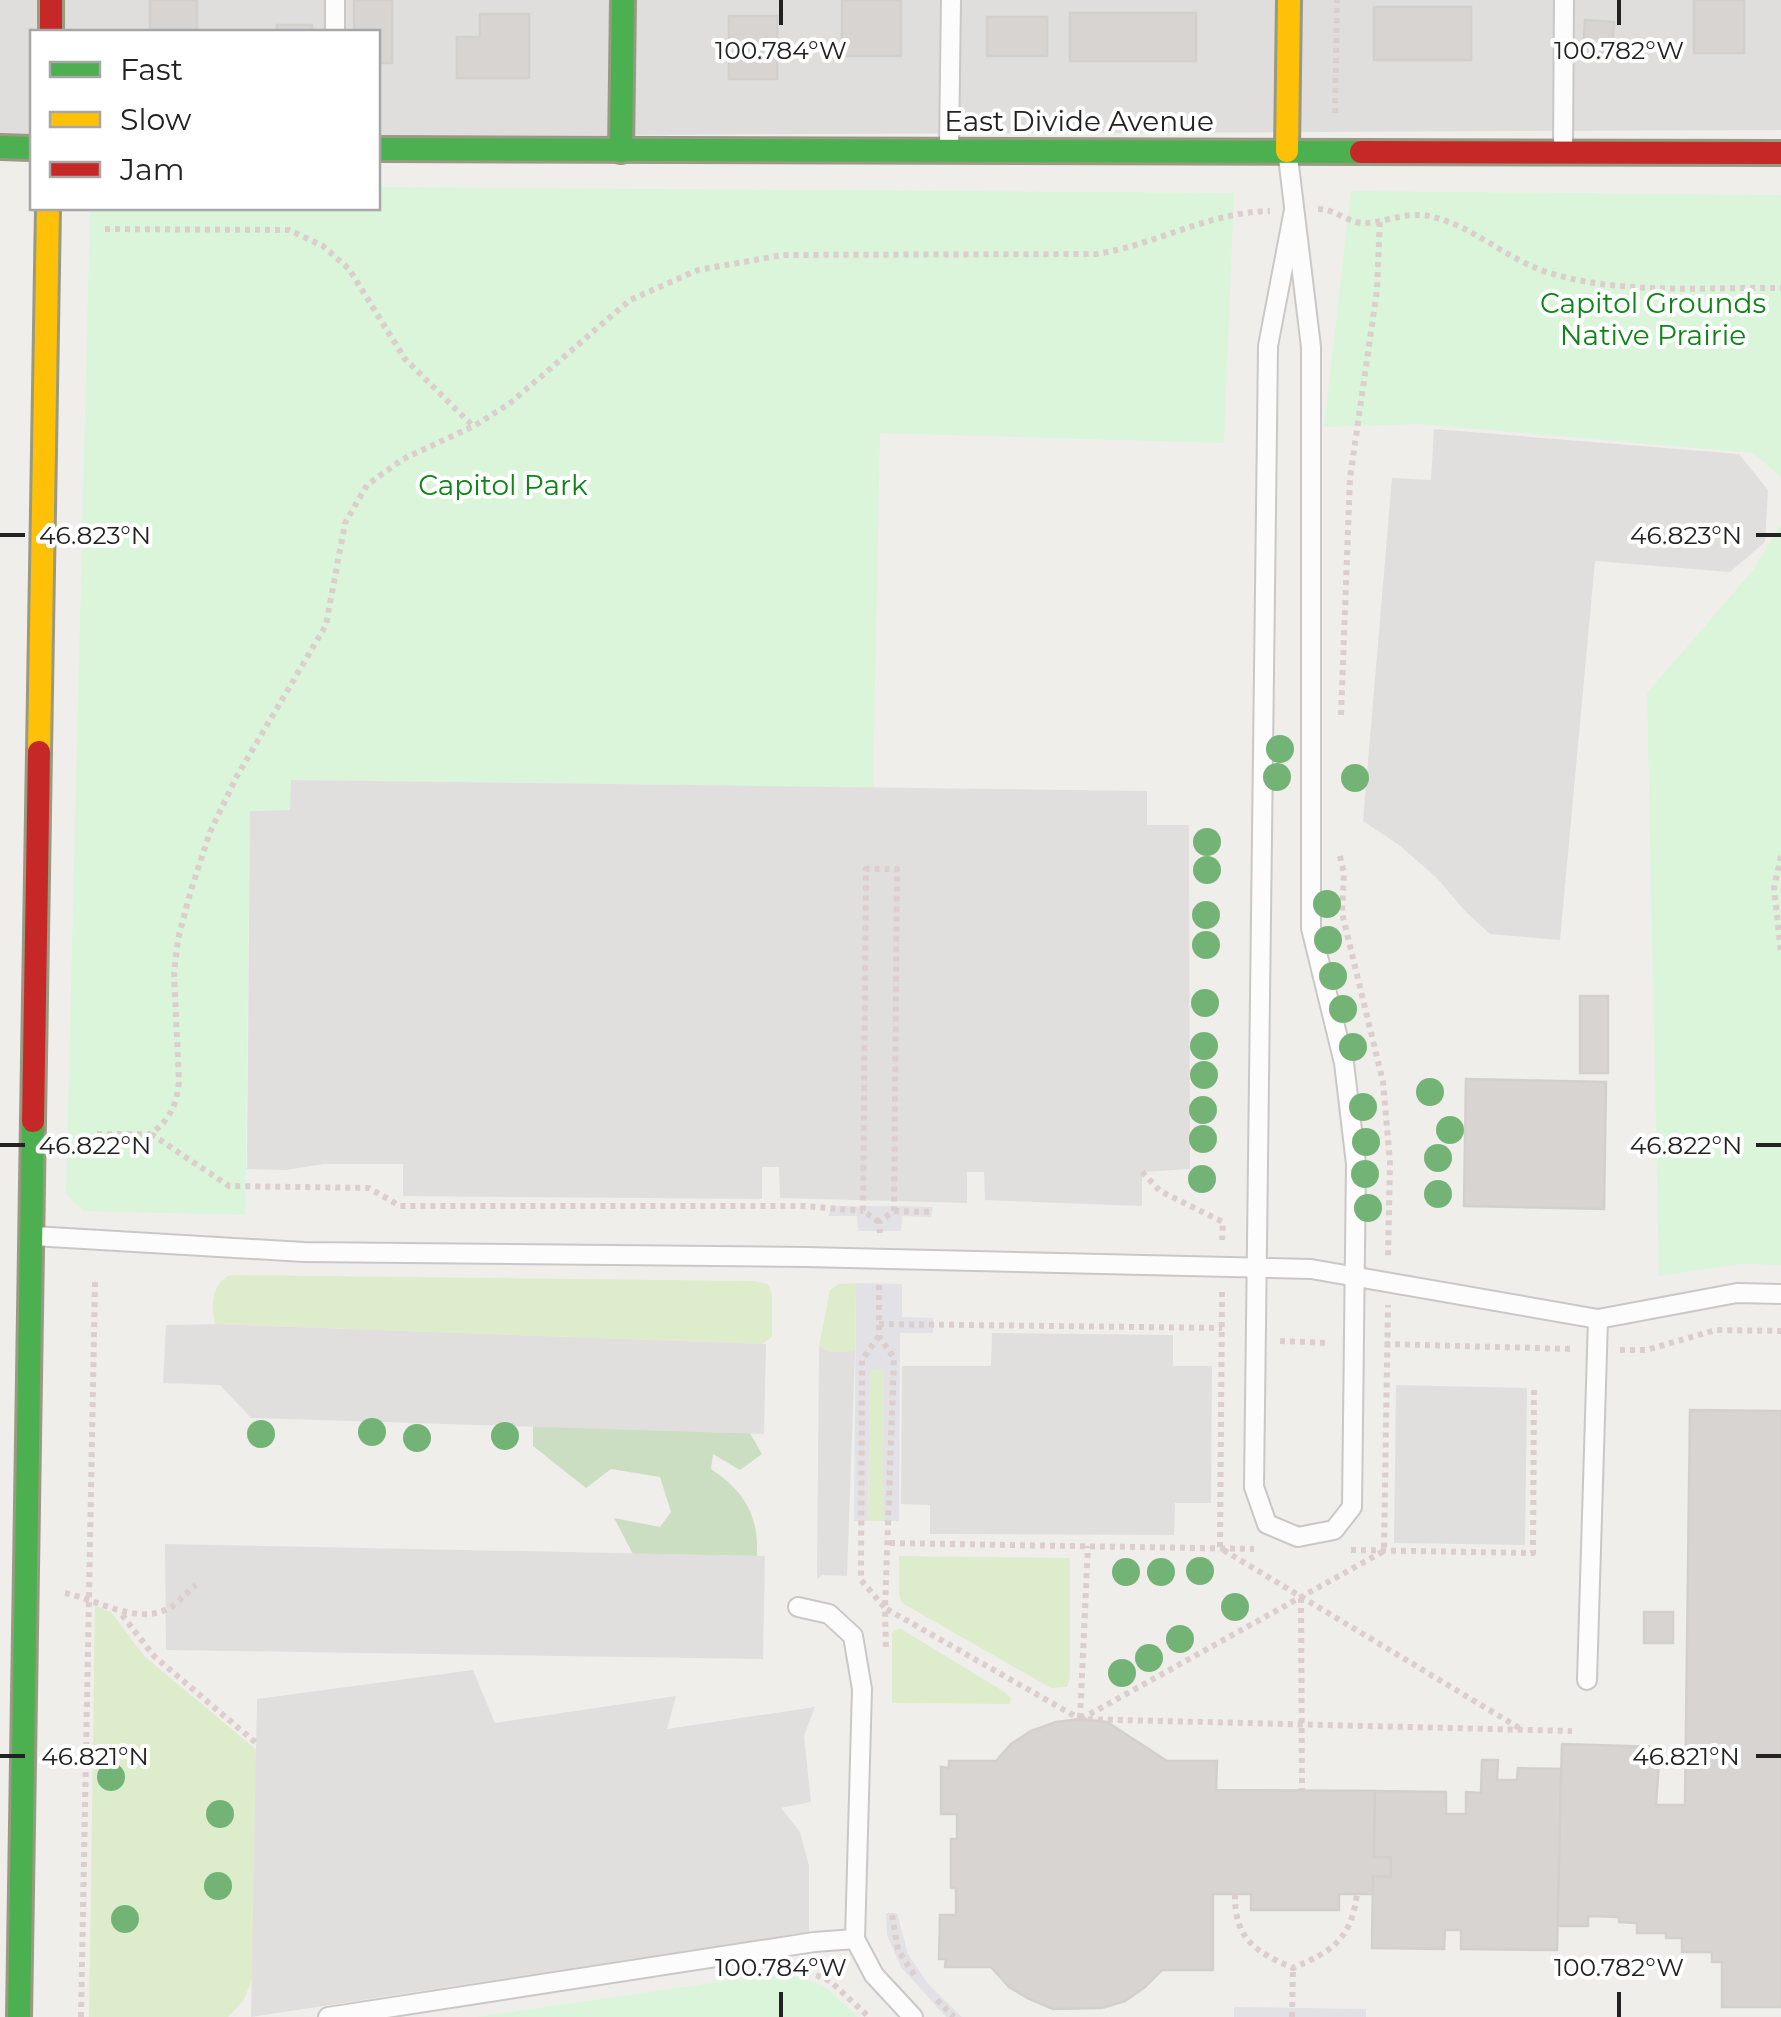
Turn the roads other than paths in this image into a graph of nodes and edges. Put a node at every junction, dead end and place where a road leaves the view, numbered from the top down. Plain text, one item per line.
1 (52, 0) edge
2 (336, 0) edge
3 (624, 0) edge
4 (951, 0) edge
5 (1289, 0) edge
6 (1564, 0) edge
7 (51, 30) edge
8 (335, 30) edge
9 (0, 147) edge
10 (30, 148) edge
11 (380, 149) edge
12 (949, 150) junction
13 (621, 151) junction
14 (1287, 151) junction
15 (1563, 152) junction
16 (1781, 152) edge
17 (48, 210) edge
18 (1294, 210) junction
19 (33, 1236) junction
20 (1257, 1268) junction
21 (1354, 1277) junction
22 (1781, 1294) edge
23 (1598, 1319) junction
24 (798, 1607) dead end
25 (1587, 1680) dead end
26 (855, 1939) junction
27 (19, 2017) edge
28 (328, 2017) edge
29 (913, 2017) edge

1 - 7 street
2 - 8 lane
3 - 13 street
4 - 12 lane
5 - 14 street
6 - 15 lane
9 - 10 street
11 - 13 street, East Divide Avenue
12 - 13 street, East Divide Avenue
12 - 14 street, East Divide Avenue
14 - 15 street, East Divide Avenue
14 - 18 lane
15 - 16 street, East Divide Avenue
17 - 19 street
18 - 20 lane
18 - 21 lane
19 - 20 lane
19 - 27 street
20 - 21 lane
20 - 21 lane
21 - 23 lane
22 - 23 lane
23 - 25 lane
24 - 26 lane
26 - 28 lane
26 - 29 lane

